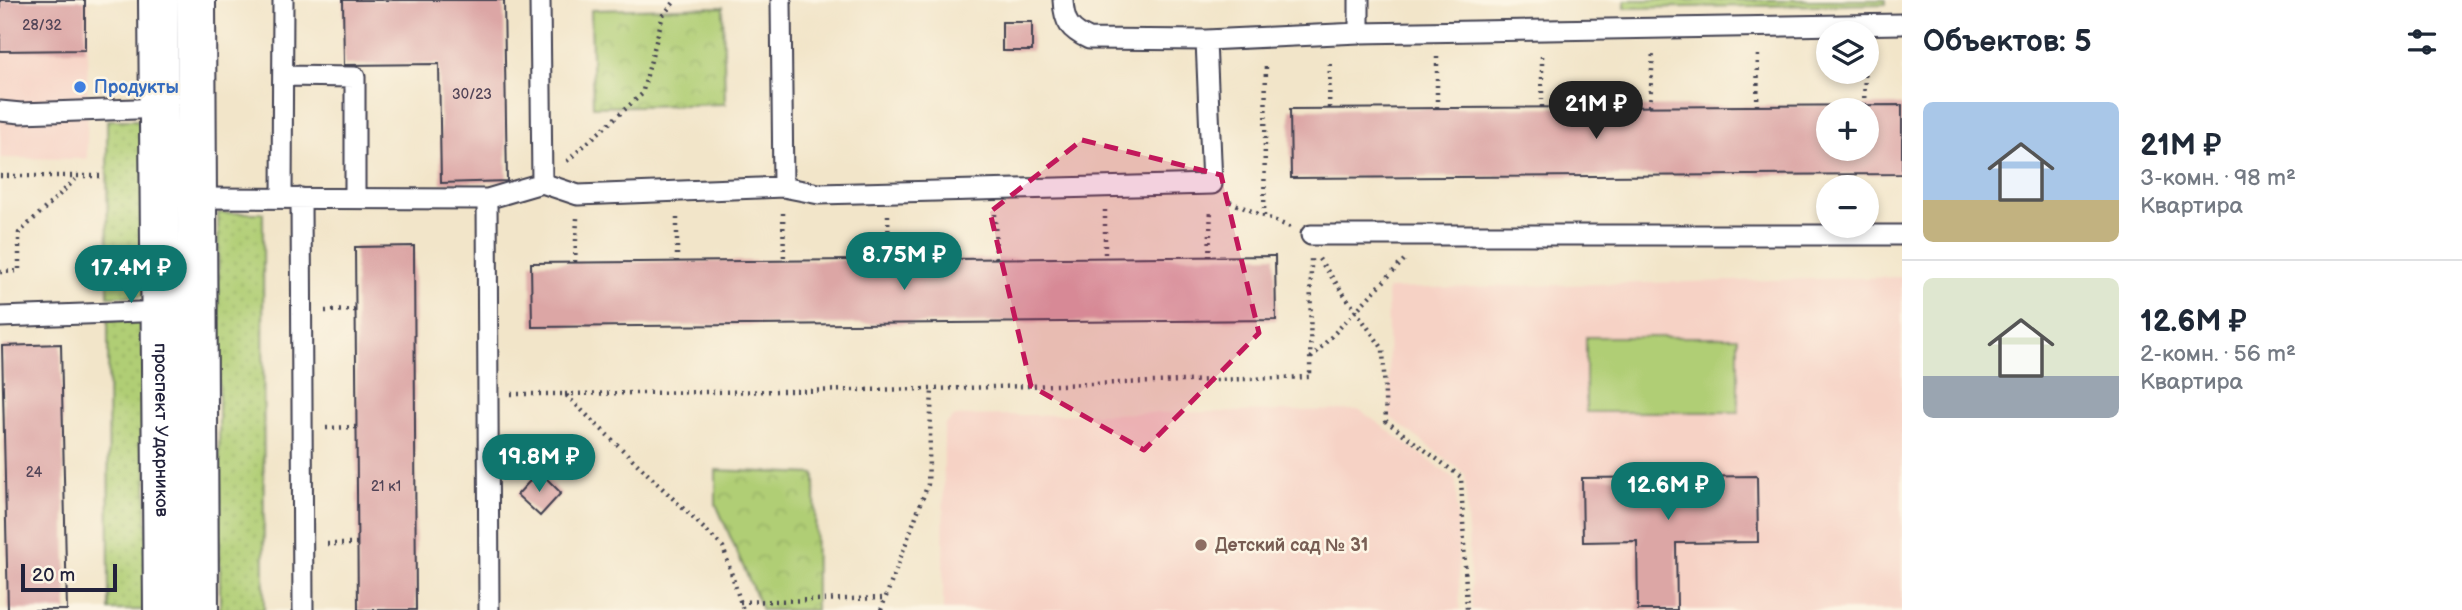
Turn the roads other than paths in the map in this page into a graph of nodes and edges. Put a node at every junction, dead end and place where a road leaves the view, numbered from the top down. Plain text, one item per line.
1 (158, 0) edge
2 (196, 0) edge
3 (283, 0) edge
4 (540, 0) edge
5 (781, 0) edge
6 (1063, 0) edge
7 (1359, 0) edge
8 (1902, 24) edge
9 (1359, 33) junction
10 (1206, 40) junction
11 (283, 76) junction
12 (197, 107) junction
13 (159, 108) junction
14 (0, 111) edge
15 (541, 183) junction
16 (783, 187) junction
17 (198, 197) junction
18 (355, 197) junction
19 (160, 198) junction
20 (292, 198) junction
21 (487, 199) junction
22 (1902, 235) edge
23 (1311, 241) road end
24 (179, 311) junction
25 (0, 317) edge
26 (163, 610) edge
27 (199, 610) edge
28 (303, 610) edge
29 (489, 610) edge

1 - 13 street, проспект Ударников
2 - 12 street, проспект Ударников
3 - 11 lane
4 - 15 lane
5 - 16 lane
6 - 10 lane
7 - 9 lane
8 - 9 lane
9 - 10 lane
10 - 16 lane
11 - 18 lane
11 - 20 lane
12 - 13 lane
12 - 17 street, проспект Ударников
13 - 14 lane
13 - 19 street, проспект Ударников
15 - 16 lane
15 - 21 lane
17 - 19 lane
17 - 20 lane
17 - 24 street, проспект Ударников
18 - 20 lane
18 - 21 lane
19 - 24 street, проспект Ударников
20 - 28 lane
21 - 29 lane
22 - 23 lane
24 - 25 lane
24 - 26 street, проспект Ударников
24 - 27 street, проспект Ударников

